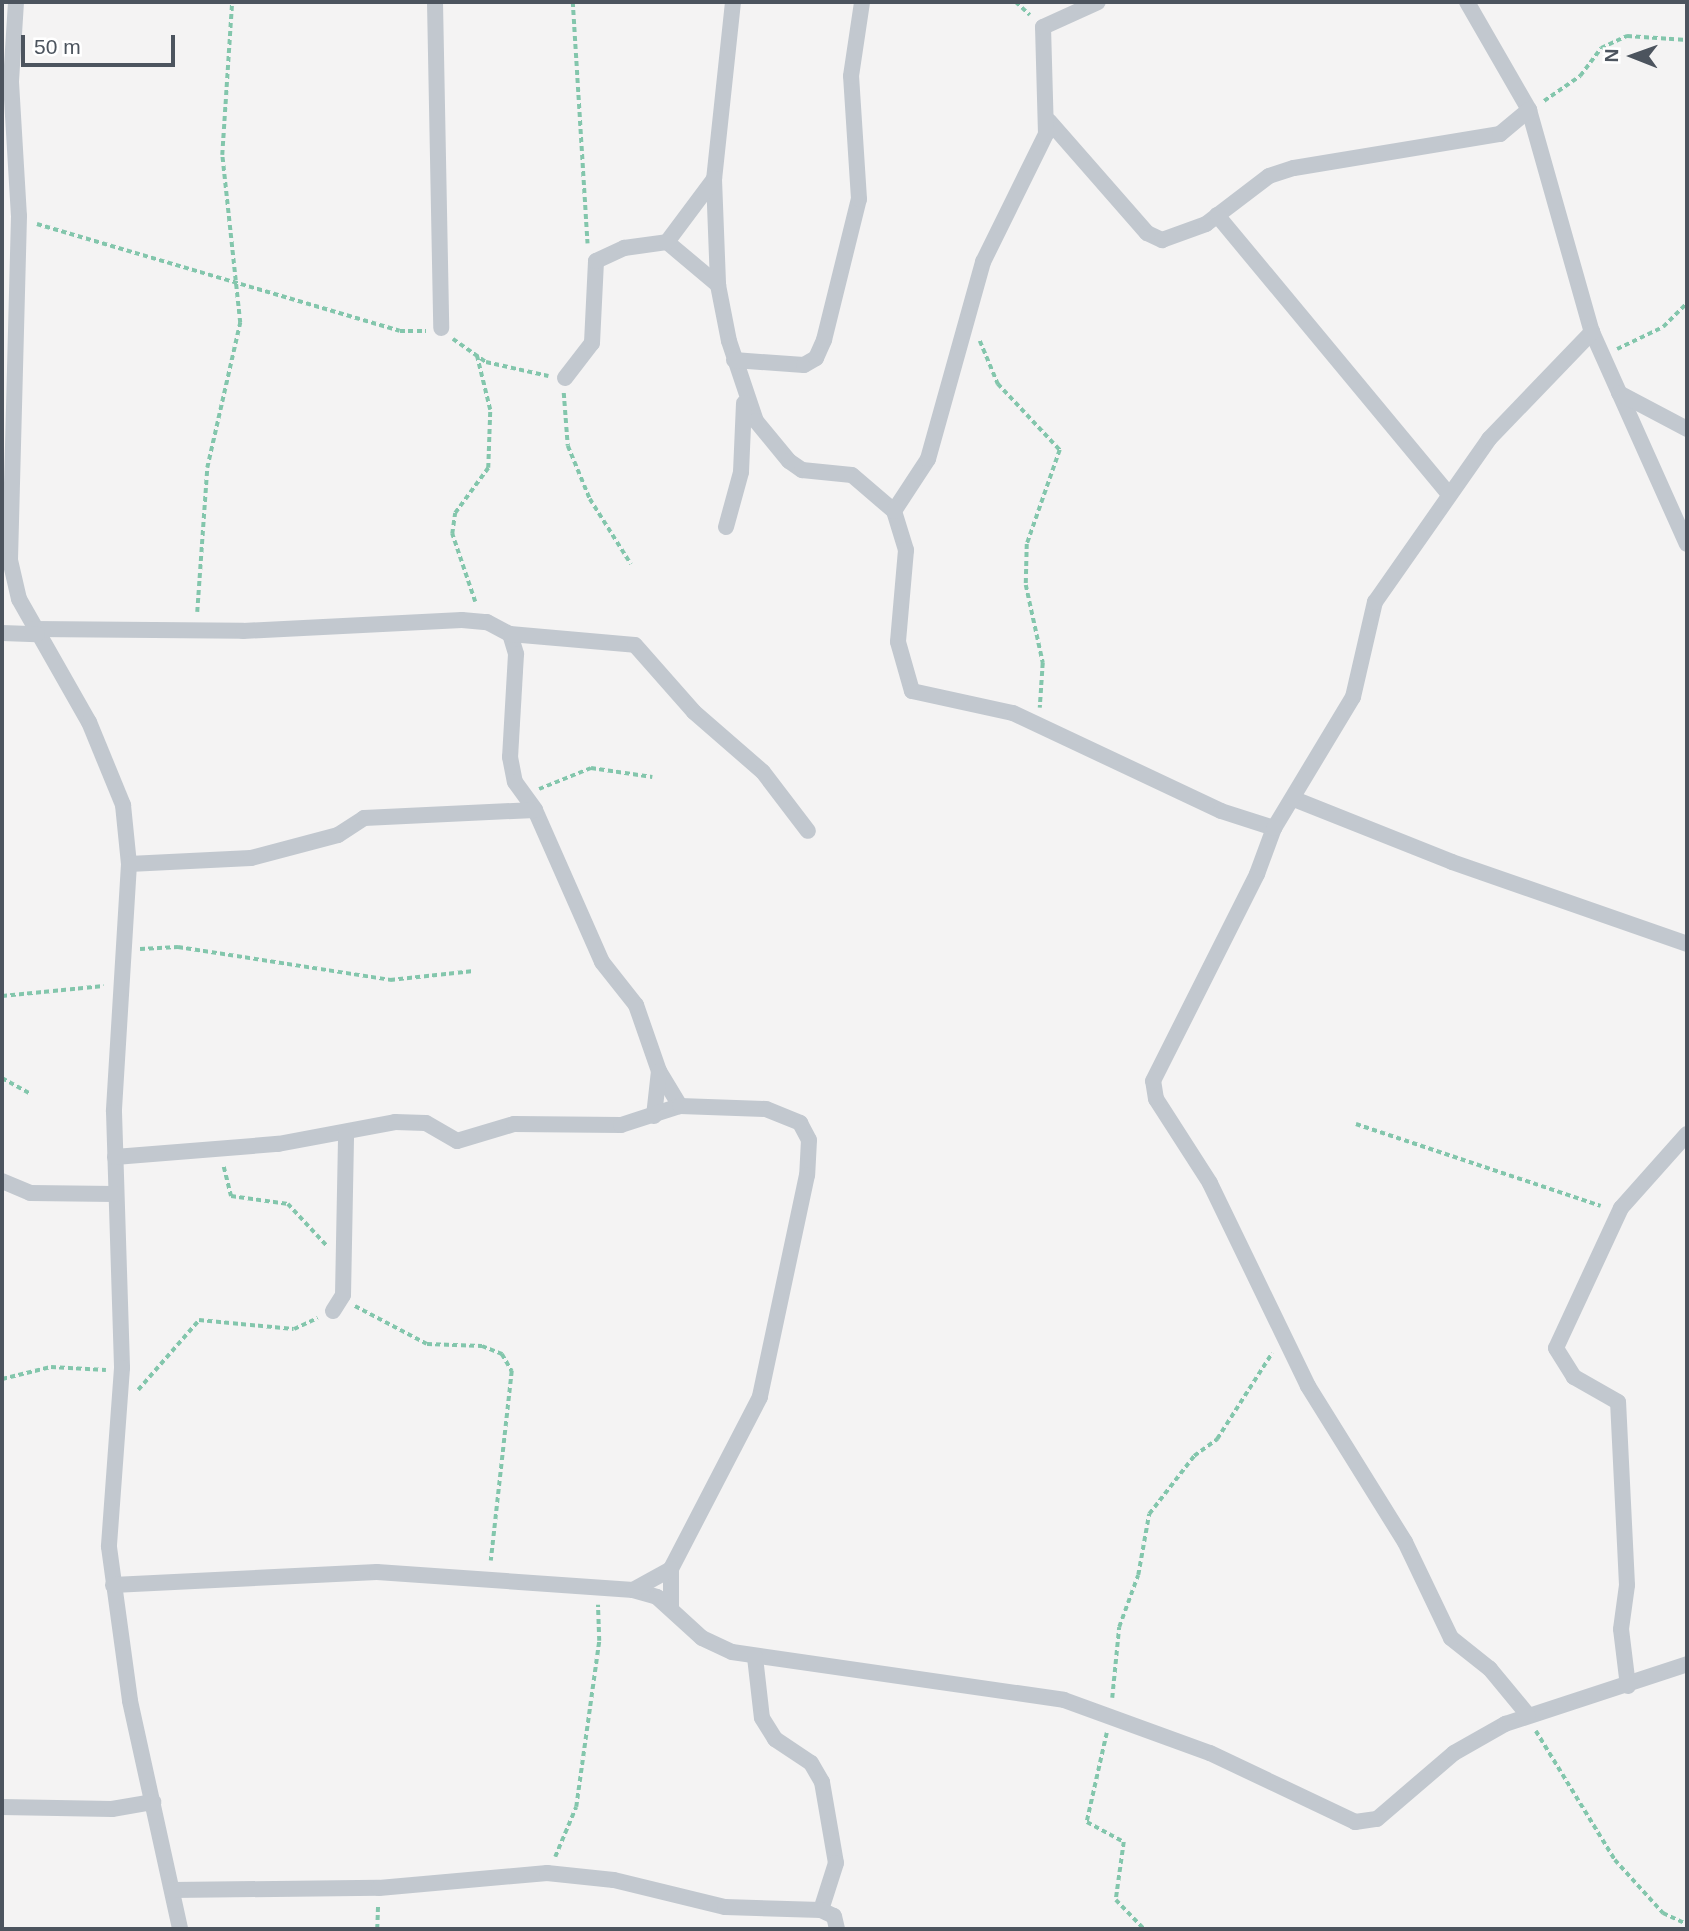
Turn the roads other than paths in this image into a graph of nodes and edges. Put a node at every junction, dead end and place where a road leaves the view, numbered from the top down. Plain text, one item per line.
1 (16, 2) edge
2 (435, 2) edge
3 (733, 2) edge
4 (862, 2) edge
5 (1098, 2) edge
6 (1467, 2) edge
7 (1529, 110) junction
8 (1049, 121) junction
9 (714, 179) junction
10 (1217, 215) junction
11 (667, 242) junction
12 (718, 285) junction
13 (441, 328) road end
14 (1592, 332) junction
15 (734, 360) junction
16 (565, 378) road end
17 (1619, 393) junction
18 (744, 394) junction
19 (1687, 429) edge
20 (1448, 493) junction
21 (894, 511) junction
22 (726, 527) dead end
23 (1687, 544) edge
24 (35, 632) junction
25 (2, 633) edge
26 (510, 634) junction
27 (1294, 799) junction
28 (530, 804) junction
29 (1274, 828) junction
30 (808, 831) dead end
31 (129, 864) junction
32 (1687, 944) edge
33 (659, 1071) junction
34 (680, 1106) junction
35 (654, 1116) junction
36 (1687, 1134) edge
37 (346, 1135) junction
38 (115, 1157) junction
39 (2, 1181) edge
40 (115, 1194) junction
41 (333, 1311) road end
42 (671, 1569) junction
43 (113, 1585) junction
44 (633, 1590) junction
45 (671, 1607) junction
46 (755, 1657) junction
47 (1687, 1664) edge
48 (1628, 1686) junction
49 (1528, 1715) junction
50 (153, 1802) junction
51 (2, 1807) edge
52 (172, 1890) junction
53 (821, 1910) junction
54 (180, 1929) edge
55 (837, 1929) edge

1 - 24 street
2 - 13 street
3 - 9 street
4 - 15 street
5 - 8 street
6 - 7 street
7 - 10 street
7 - 14 street
8 - 10 street
8 - 21 street
9 - 11 street
9 - 12 street
10 - 20 street
11 - 12 street
11 - 16 street
12 - 15 street
14 - 17 street
14 - 20 street
15 - 18 street
17 - 19 street
17 - 23 street
18 - 21 street
18 - 22 street
20 - 27 street
21 - 29 street
24 - 25 street
24 - 26 street
24 - 31 street
26 - 28 street
26 - 30 street
27 - 29 street
27 - 32 street
28 - 31 street
28 - 33 street
29 - 49 street
31 - 38 street
33 - 34 street
33 - 35 street
34 - 35 street
34 - 42 street
35 - 37 street
36 - 48 street
37 - 38 street
37 - 41 street
38 - 40 street
39 - 40 street
40 - 43 street
42 - 44 street
42 - 45 street
43 - 44 street
43 - 50 street
44 - 45 street
45 - 46 street
46 - 49 street
46 - 53 street
47 - 48 street
48 - 49 street
50 - 51 street
50 - 52 street
52 - 53 street
52 - 54 street
53 - 55 street

